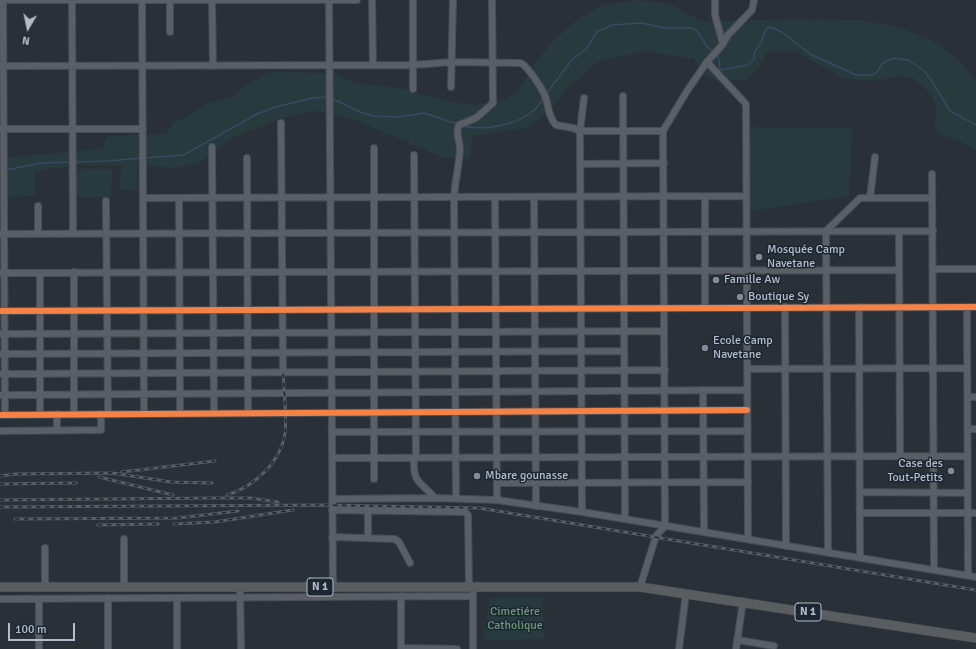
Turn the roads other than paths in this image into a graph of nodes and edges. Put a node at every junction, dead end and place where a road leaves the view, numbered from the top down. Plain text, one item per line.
1 (0, 0) edge
2 (3, 0) edge
3 (72, 0) edge
4 (142, 0) edge
5 (170, 0) edge
6 (212, 0) edge
7 (279, 0) edge
8 (329, 0) edge
9 (357, 0) edge
10 (372, 0) edge
11 (413, 0) edge
12 (453, 0) edge
13 (492, 0) edge
14 (715, 0) edge
15 (754, 0) edge
16 (170, 32) dead end
17 (723, 44) junction
18 (452, 62) junction
19 (492, 62) junction
20 (707, 62) junction
21 (373, 65) junction
22 (413, 65) junction
23 (2, 66) edge
24 (73, 66) junction
25 (142, 66) junction
26 (213, 66) junction
27 (329, 66) junction
28 (452, 87) dead end
29 (414, 89) dead end
30 (623, 96) dead end
31 (584, 98) dead end
32 (281, 123) dead end
33 (2, 129) edge
34 (73, 129) junction
35 (143, 129) junction
36 (580, 131) junction
37 (623, 131) junction
38 (663, 131) junction
39 (212, 147) dead end
40 (374, 148) dead end
41 (414, 155) dead end
42 (875, 157) dead end
43 (247, 158) dead end
44 (580, 164) junction
45 (623, 164) junction
46 (664, 164) junction
47 (932, 174) dead end
48 (746, 196) junction
49 (415, 197) junction
50 (454, 197) junction
51 (495, 197) junction
52 (534, 197) junction
53 (580, 197) junction
54 (623, 197) junction
55 (664, 197) junction
56 (705, 197) junction
57 (143, 198) junction
58 (179, 198) junction
59 (212, 198) junction
60 (247, 198) junction
61 (282, 198) junction
62 (331, 198) junction
63 (374, 198) junction
64 (870, 198) junction
65 (932, 198) junction
66 (106, 201) dead end
67 (38, 206) dead end
68 (746, 231) junction
69 (826, 231) junction
70 (899, 231) junction
71 (932, 231) junction
72 (374, 232) junction
73 (415, 232) junction
74 (454, 232) junction
75 (495, 232) junction
76 (534, 232) junction
77 (580, 232) junction
78 (623, 232) junction
79 (664, 232) junction
80 (705, 232) junction
81 (38, 233) junction
82 (73, 233) junction
83 (107, 233) junction
84 (143, 233) junction
85 (179, 233) junction
86 (213, 233) junction
87 (247, 233) junction
88 (282, 233) junction
89 (331, 233) junction
90 (2, 234) edge
91 (933, 269) junction
92 (976, 269) edge
93 (826, 270) junction
94 (899, 270) junction
95 (454, 271) junction
96 (496, 271) junction
97 (535, 271) junction
98 (581, 271) junction
99 (623, 271) junction
100 (664, 271) junction
101 (705, 271) junction
102 (746, 271) junction
103 (40, 272) junction
104 (74, 272) junction
105 (107, 272) junction
106 (144, 272) junction
107 (179, 272) junction
108 (213, 272) junction
109 (247, 272) junction
110 (282, 272) junction
111 (331, 272) junction
112 (374, 272) junction
113 (415, 272) junction
114 (2, 273) edge
115 (747, 307) junction
116 (785, 307) junction
117 (826, 307) junction
118 (859, 307) junction
119 (899, 307) junction
120 (933, 307) junction
121 (967, 307) junction
122 (496, 308) junction
123 (535, 308) junction
124 (581, 308) junction
125 (624, 308) junction
126 (664, 308) junction
127 (705, 308) junction
128 (976, 308) edge
129 (331, 309) junction
130 (374, 309) junction
131 (415, 309) junction
132 (455, 309) junction
133 (107, 310) junction
134 (143, 310) junction
135 (179, 310) junction
136 (213, 310) junction
137 (247, 310) junction
138 (282, 310) junction
139 (2, 311) edge
140 (40, 311) junction
141 (74, 311) junction
142 (496, 331) junction
143 (535, 331) junction
144 (581, 331) junction
145 (624, 331) junction
146 (664, 331) junction
147 (282, 332) junction
148 (331, 332) junction
149 (375, 332) junction
150 (415, 332) junction
151 (455, 332) junction
152 (107, 333) junction
153 (144, 333) junction
154 (179, 333) junction
155 (213, 333) junction
156 (248, 333) junction
157 (2, 334) edge
158 (40, 334) junction
159 (74, 334) junction
160 (496, 351) junction
161 (535, 351) junction
162 (581, 351) junction
163 (624, 351) junction
164 (332, 352) junction
165 (375, 352) junction
166 (415, 352) junction
167 (455, 352) junction
168 (144, 353) junction
169 (180, 353) junction
170 (213, 353) junction
171 (248, 353) junction
172 (282, 353) junction
173 (2, 354) edge
174 (40, 354) junction
175 (74, 354) junction
176 (108, 354) junction
177 (899, 368) junction
178 (933, 368) junction
179 (967, 368) junction
180 (747, 369) junction
181 (785, 369) junction
182 (827, 369) junction
183 (859, 369) junction
184 (665, 370) junction
185 (455, 371) junction
186 (496, 371) junction
187 (535, 371) junction
188 (581, 371) junction
189 (624, 371) junction
190 (213, 372) junction
191 (248, 372) junction
192 (282, 372) junction
193 (332, 372) junction
194 (375, 372) junction
195 (416, 372) junction
196 (40, 373) junction
197 (74, 373) junction
198 (108, 373) junction
199 (144, 373) junction
200 (180, 373) junction
201 (2, 374) edge
202 (665, 390) junction
203 (703, 390) junction
204 (747, 390) junction
205 (535, 391) junction
206 (581, 391) junction
207 (624, 391) junction
208 (375, 392) junction
209 (416, 392) junction
210 (455, 392) junction
211 (496, 392) junction
212 (214, 393) junction
213 (248, 393) junction
214 (332, 393) junction
215 (40, 394) junction
216 (74, 394) junction
217 (108, 394) junction
218 (144, 394) junction
219 (180, 394) junction
220 (2, 395) edge
221 (968, 397) junction
222 (976, 397) edge
223 (665, 410) junction
224 (704, 410) junction
225 (747, 410) junction
226 (535, 411) junction
227 (581, 411) junction
228 (624, 411) junction
229 (332, 412) junction
230 (375, 412) junction
231 (416, 412) junction
232 (455, 412) junction
233 (496, 412) junction
234 (214, 413) junction
235 (248, 413) junction
236 (40, 414) junction
237 (57, 414) junction
238 (74, 414) junction
239 (101, 414) junction
240 (108, 414) junction
241 (144, 414) junction
242 (180, 414) junction
243 (2, 415) edge
244 (968, 429) junction
245 (976, 429) edge
246 (57, 430) junction
247 (0, 431) edge
248 (581, 431) junction
249 (624, 431) junction
250 (665, 431) junction
251 (704, 431) junction
252 (747, 431) junction
253 (332, 432) junction
254 (375, 432) junction
255 (416, 432) junction
256 (455, 432) junction
257 (496, 432) junction
258 (536, 432) junction
259 (860, 456) junction
260 (900, 456) junction
261 (934, 456) junction
262 (968, 456) junction
263 (536, 457) junction
264 (582, 457) junction
265 (624, 457) junction
266 (665, 457) junction
267 (704, 457) junction
268 (747, 457) junction
269 (786, 457) junction
270 (827, 457) junction
271 (332, 458) junction
272 (375, 458) junction
273 (415, 458) junction
274 (455, 458) junction
275 (496, 458) junction
276 (976, 479) edge
277 (374, 480) dead end
278 (968, 480) junction
279 (624, 482) junction
280 (665, 482) junction
281 (704, 482) junction
282 (748, 482) junction
283 (497, 483) junction
284 (536, 483) junction
285 (582, 483) junction
286 (860, 492) junction
287 (934, 493) junction
288 (968, 493) junction
289 (435, 498) junction
290 (456, 498) junction
291 (332, 499) junction
292 (497, 500) junction
293 (536, 506) junction
294 (332, 510) junction
295 (368, 510) junction
296 (582, 512) junction
297 (860, 513) junction
298 (968, 513) junction
299 (976, 513) edge
300 (934, 514) junction
301 (625, 519) junction
302 (665, 526) junction
303 (704, 532) junction
304 (332, 537) junction
305 (124, 538) dead end
306 (368, 538) junction
307 (748, 539) junction
308 (786, 546) junction
309 (968, 547) junction
310 (976, 547) edge
311 (45, 548) dead end
312 (828, 553) junction
313 (860, 558) junction
314 (410, 563) dead end
315 (934, 570) junction
316 (968, 576) junction
317 (976, 577) edge
318 (333, 586) junction
319 (471, 586) junction
320 (0, 587) edge
321 (45, 587) junction
322 (124, 587) junction
323 (240, 587) junction
324 (640, 587) junction
325 (686, 593) junction
326 (401, 596) junction
327 (473, 596) junction
328 (108, 598) junction
329 (177, 598) junction
330 (240, 598) junction
331 (0, 599) edge
332 (39, 599) junction
333 (743, 601) junction
334 (976, 638) edge
335 (737, 640) junction
336 (774, 646) dead end
337 (401, 648) edge
338 (39, 649) edge
339 (108, 649) edge
340 (177, 649) edge
341 (240, 649) edge
342 (457, 649) edge
343 (473, 649) edge
344 (679, 649) edge
345 (736, 649) edge

1 - 2 street
2 - 3 street
2 - 23 street
3 - 4 street
3 - 24 street
4 - 5 street
4 - 25 street
5 - 6 street
5 - 16 street
6 - 7 street
6 - 26 street
7 - 8 street
8 - 9 street
8 - 27 street
10 - 21 street
11 - 22 street
12 - 18 street
13 - 19 street
14 - 17 street
15 - 17 street
17 - 20 street
18 - 19 street
18 - 22 street
18 - 28 street
19 - 36 street
19 - 50 street
20 - 38 street
20 - 48 street
21 - 22 street
21 - 27 street
22 - 29 street
23 - 24 street
23 - 33 street
24 - 25 street
24 - 34 street
25 - 26 street
25 - 35 street
26 - 27 street
27 - 62 street
30 - 37 street
31 - 36 street
32 - 61 street
33 - 34 street
33 - 90 street
34 - 35 street
34 - 82 street
35 - 57 street
36 - 37 street
36 - 44 street
37 - 38 street
37 - 45 street
38 - 46 street
39 - 59 street
40 - 63 street
41 - 49 street
42 - 64 street
43 - 60 street
44 - 45 street
44 - 53 street
45 - 46 street
45 - 54 street
46 - 55 street
47 - 65 street
48 - 56 street
48 - 68 street
49 - 50 street
49 - 63 street
49 - 73 street
50 - 51 street
50 - 74 street
51 - 52 street
51 - 75 street
52 - 53 street
52 - 76 street
53 - 54 street
53 - 77 street
54 - 55 street
54 - 78 street
55 - 56 street
55 - 79 street
56 - 80 street
57 - 58 street
57 - 84 street
58 - 59 street
58 - 85 street
59 - 60 street
59 - 86 street
60 - 61 street
60 - 87 street
61 - 62 street
61 - 88 street
62 - 63 street
62 - 89 street
63 - 72 street
64 - 65 street
64 - 69 street
65 - 71 street
66 - 83 street
67 - 81 street
68 - 69 street
68 - 80 street
68 - 102 street
69 - 70 street
69 - 93 street
70 - 71 street
70 - 94 street
71 - 91 street
72 - 73 street
72 - 89 street
72 - 112 street
73 - 74 street
73 - 113 street
74 - 75 street
74 - 95 street
75 - 76 street
75 - 96 street
76 - 77 street
76 - 97 street
77 - 78 street
77 - 98 street
78 - 79 street
78 - 99 street
79 - 80 street
79 - 100 street
80 - 101 street
81 - 82 street
81 - 90 street
82 - 83 street
83 - 84 street
83 - 105 street
84 - 85 street
84 - 106 street
85 - 86 street
85 - 107 street
86 - 87 street
86 - 108 street
87 - 88 street
87 - 109 street
88 - 89 street
88 - 110 street
89 - 111 street
90 - 114 street
91 - 92 street
91 - 120 street
93 - 94 street
93 - 102 street
93 - 117 street
94 - 119 street
95 - 96 street
95 - 113 street
95 - 132 street
96 - 97 street
96 - 122 street
97 - 98 street
97 - 123 street
98 - 99 street
98 - 124 street
99 - 100 street
99 - 125 street
100 - 101 street
100 - 126 street
101 - 102 street
101 - 127 street
102 - 115 street
103 - 104 street
103 - 114 street
103 - 140 street
104 - 105 street
104 - 141 street
105 - 106 street
105 - 133 street
106 - 107 street
106 - 134 street
107 - 108 street
107 - 135 street
108 - 109 street
108 - 136 street
109 - 110 street
109 - 137 street
110 - 111 street
110 - 138 street
111 - 112 street
111 - 129 street
112 - 113 street
112 - 130 street
113 - 131 street
114 - 139 street
115 - 116 street
115 - 127 street
115 - 180 street
116 - 117 street
116 - 181 street
117 - 118 street
117 - 182 street
118 - 119 street
118 - 183 street
119 - 120 street
119 - 177 street
120 - 121 street
120 - 178 street
121 - 128 street
121 - 179 street
122 - 123 street
122 - 132 street
122 - 142 street
123 - 124 street
123 - 143 street
124 - 125 street
124 - 144 street
125 - 126 street
125 - 145 street
126 - 127 street
126 - 146 street
129 - 130 street
129 - 138 street
129 - 148 street
130 - 131 street
130 - 149 street
131 - 132 street
131 - 150 street
132 - 151 street
133 - 134 street
133 - 141 street
133 - 152 street
134 - 135 street
134 - 153 street
135 - 136 street
135 - 154 street
136 - 137 street
136 - 155 street
137 - 138 street
137 - 156 street
138 - 147 street
139 - 140 street
139 - 157 street
140 - 141 street
140 - 158 street
141 - 159 street
142 - 143 street
142 - 151 street
142 - 160 street
143 - 144 street
143 - 161 street
144 - 145 street
144 - 162 street
145 - 146 street
145 - 163 street
146 - 184 street
147 - 148 street
147 - 156 street
147 - 172 street
148 - 149 street
148 - 164 street
149 - 150 street
149 - 165 street
150 - 151 street
150 - 166 street
151 - 167 street
152 - 153 street
152 - 159 street
152 - 176 street
153 - 154 street
153 - 168 street
154 - 155 street
154 - 169 street
155 - 156 street
155 - 170 street
156 - 171 street
157 - 158 street
157 - 173 street
158 - 159 street
158 - 174 street
159 - 175 street
160 - 161 street
160 - 167 street
160 - 186 street
161 - 162 street
161 - 187 street
162 - 163 street
162 - 188 street
163 - 189 street
164 - 165 street
164 - 172 street
164 - 193 street
165 - 166 street
165 - 194 street
166 - 167 street
166 - 195 street
167 - 185 street
168 - 169 street
168 - 176 street
168 - 199 street
169 - 170 street
169 - 200 street
170 - 171 street
170 - 190 street
171 - 172 street
171 - 191 street
172 - 192 street
173 - 174 street
173 - 201 street
174 - 175 street
174 - 196 street
175 - 176 street
175 - 197 street
176 - 198 street
177 - 178 street
177 - 183 street
177 - 260 street
178 - 179 street
178 - 261 street
179 - 221 street
180 - 181 street
180 - 204 street
181 - 182 street
181 - 269 street
182 - 183 street
182 - 270 street
183 - 259 street
184 - 189 street
184 - 202 street
185 - 186 street
185 - 195 street
185 - 210 street
186 - 187 street
186 - 211 street
187 - 188 street
187 - 205 street
188 - 189 street
188 - 206 street
189 - 207 street
190 - 191 street
190 - 200 street
190 - 212 street
191 - 192 street
191 - 213 street
192 - 193 street
193 - 194 street
193 - 214 street
194 - 195 street
194 - 208 street
195 - 209 street
196 - 197 street
196 - 201 street
196 - 215 street
197 - 198 street
197 - 216 street
198 - 199 street
198 - 217 street
199 - 200 street
199 - 218 street
200 - 219 street
201 - 220 street
202 - 203 street
202 - 207 street
202 - 223 street
203 - 204 street
203 - 224 street
204 - 225 street
205 - 206 street
205 - 211 street
205 - 226 street
206 - 207 street
206 - 227 street
207 - 228 street
208 - 209 street
208 - 214 street
208 - 230 street
209 - 210 street
209 - 231 street
210 - 211 street
210 - 232 street
211 - 233 street
212 - 213 street
212 - 219 street
212 - 234 street
213 - 214 street
213 - 235 street
214 - 229 street
215 - 216 street
215 - 220 street
215 - 236 street
216 - 217 street
216 - 238 street
217 - 218 street
217 - 240 street
218 - 219 street
218 - 241 street
219 - 242 street
220 - 243 street
221 - 222 street
221 - 244 street
223 - 224 street
223 - 228 street
223 - 250 street
224 - 225 street
224 - 251 street
225 - 252 street
226 - 227 street
226 - 233 street
226 - 258 street
227 - 228 street
227 - 248 street
228 - 249 street
229 - 230 street
229 - 235 street
229 - 253 street
230 - 231 street
230 - 254 street
231 - 232 street
231 - 255 street
232 - 233 street
232 - 256 street
233 - 257 street
234 - 235 street
234 - 242 street
236 - 237 street
236 - 243 street
237 - 238 street
237 - 246 street
238 - 239 street
239 - 240 street
239 - 246 street
240 - 241 street
241 - 242 street
244 - 245 street
244 - 262 street
246 - 247 street
248 - 249 street
248 - 258 street
248 - 264 street
249 - 250 street
249 - 265 street
250 - 251 street
250 - 266 street
251 - 252 street
251 - 267 street
252 - 268 street
253 - 254 street
253 - 271 street
254 - 255 street
254 - 272 street
255 - 256 street
255 - 273 street
256 - 257 street
256 - 274 street
257 - 258 street
257 - 275 street
258 - 263 street
259 - 260 street
259 - 270 street
259 - 286 street
260 - 261 street
261 - 262 street
261 - 287 street
262 - 278 street
263 - 264 street
263 - 275 street
263 - 284 street
264 - 265 street
264 - 285 street
265 - 266 street
265 - 279 street
266 - 267 street
266 - 280 street
267 - 268 street
267 - 281 street
268 - 269 street
268 - 282 street
269 - 270 street
269 - 308 street
270 - 312 street
271 - 272 street
271 - 291 street
272 - 273 street
272 - 277 street
273 - 274 street
273 - 289 street
274 - 275 street
274 - 290 street
275 - 283 street
276 - 278 street
278 - 288 street
279 - 280 street
279 - 285 street
279 - 301 street
280 - 281 street
280 - 302 street
281 - 282 street
281 - 303 street
282 - 307 street
283 - 284 street
283 - 292 street
284 - 285 street
284 - 293 street
285 - 296 street
286 - 287 street
286 - 297 street
287 - 288 street
287 - 300 street
288 - 298 street
289 - 290 street
289 - 291 street
290 - 292 street
291 - 294 street
292 - 293 street
293 - 296 street
294 - 295 street
294 - 304 street
295 - 306 street
295 - 319 street
296 - 301 street
297 - 300 street
297 - 313 street
298 - 299 street
298 - 300 street
298 - 309 street
300 - 315 street
301 - 302 street
302 - 303 street
302 - 324 street
303 - 307 street
304 - 306 street
304 - 318 street
305 - 322 street
306 - 314 street
307 - 308 street
308 - 312 street
309 - 310 street
309 - 316 street
311 - 321 street
312 - 313 street
313 - 315 street
315 - 316 street
316 - 317 street
318 - 319 highway, N 1
318 - 323 highway, N 1
319 - 324 highway, N 1
319 - 327 street
320 - 321 highway, N 1
321 - 322 highway, N 1
322 - 323 highway, N 1
323 - 330 street
324 - 325 highway, N 1
325 - 333 highway, N 1
325 - 344 street
326 - 327 street
326 - 330 street
326 - 337 street
327 - 343 street
328 - 329 street
328 - 332 street
328 - 339 street
329 - 330 street
329 - 340 street
330 - 341 street
331 - 332 street
332 - 338 street
333 - 334 highway, N 1
333 - 335 street
335 - 336 street
335 - 345 street
337 - 342 street

